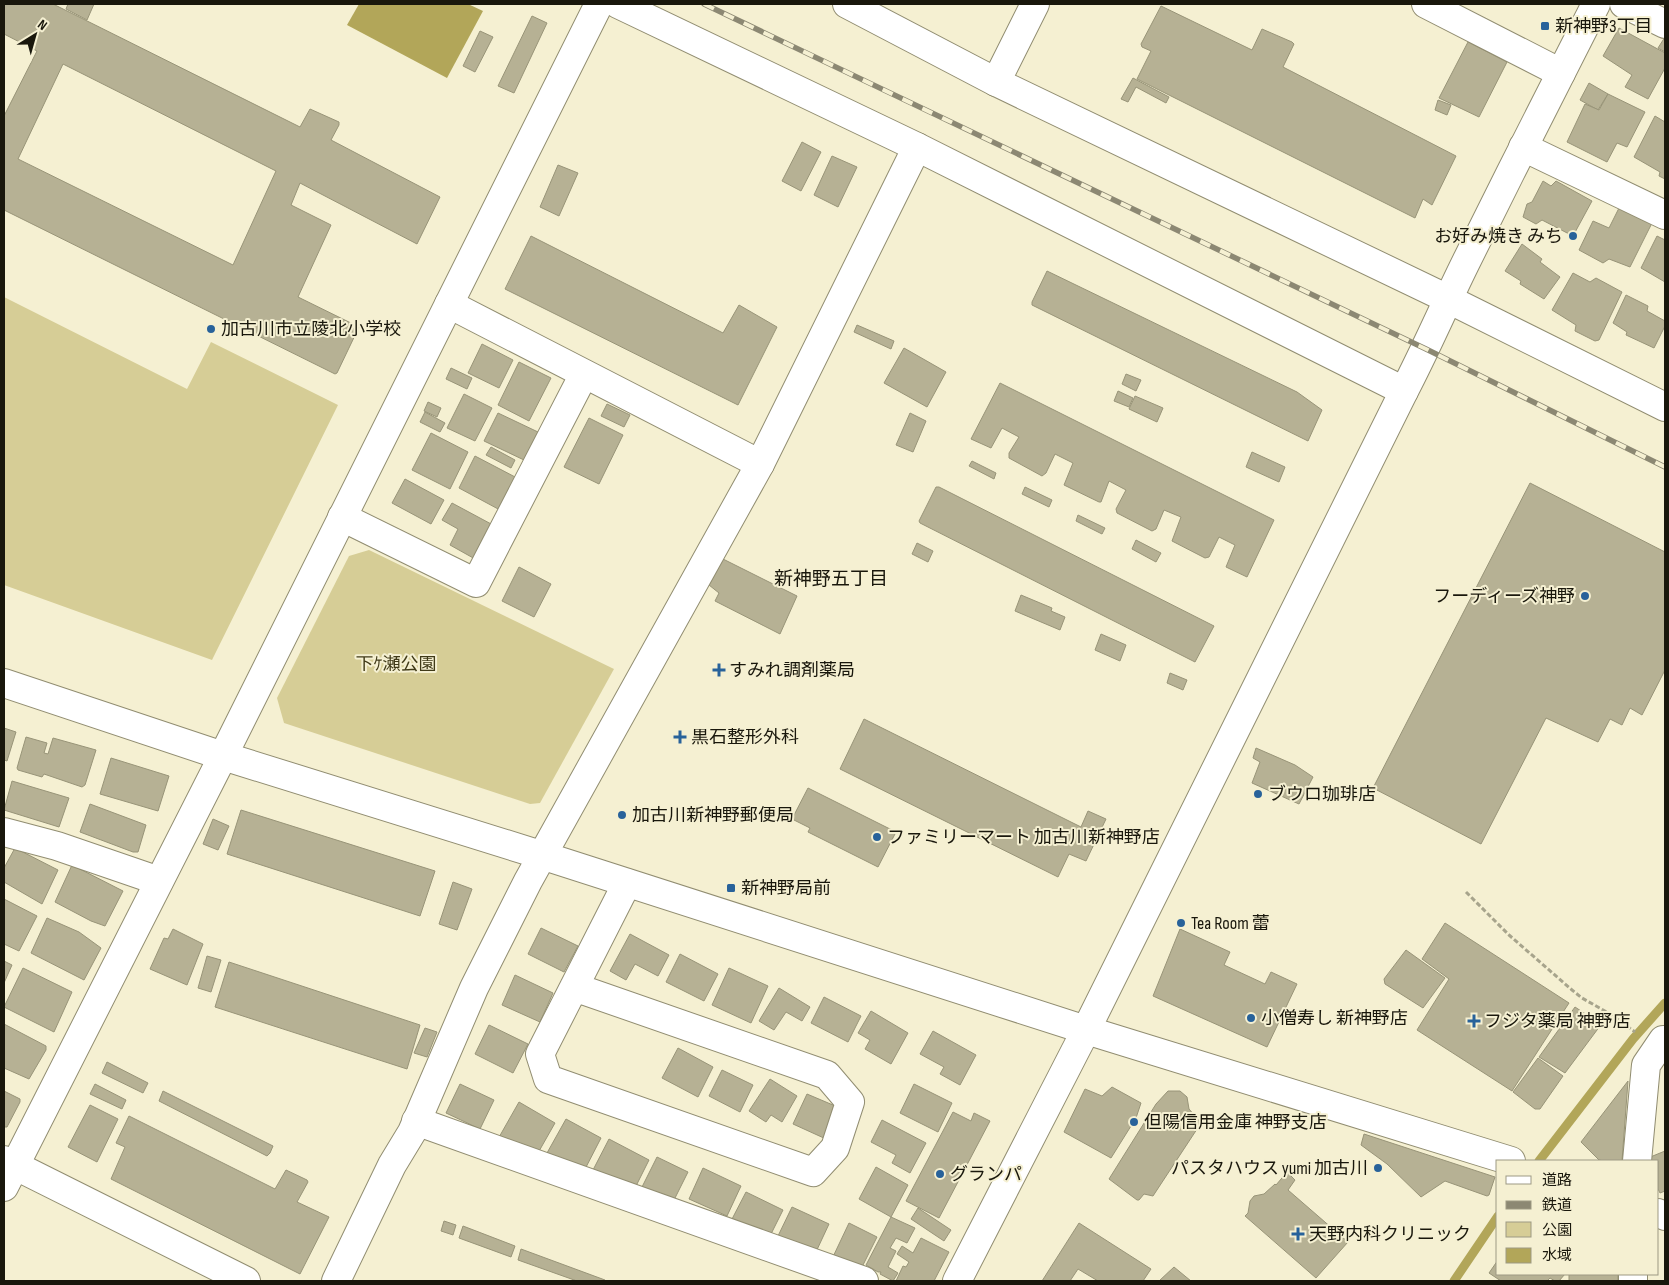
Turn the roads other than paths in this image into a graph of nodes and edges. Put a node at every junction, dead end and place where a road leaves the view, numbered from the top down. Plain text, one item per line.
1 (599, 4) edge
2 (618, 4) edge
3 (847, 4) edge
4 (1035, 4) edge
5 (1426, 4) edge
6 (1596, 4) edge
7 (1624, 4) edge
8 (1665, 24) edge
9 (1561, 73) junction
10 (996, 82) junction
11 (917, 147) junction
12 (1523, 147) junction
13 (1665, 215) edge
14 (1448, 299) junction
15 (449, 304) junction
16 (584, 374) junction
17 (1404, 391) junction
18 (1665, 407) edge
19 (760, 464) junction
20 (342, 517) junction
21 (4, 683) edge
22 (223, 756) junction
23 (4, 832) edge
24 (541, 855) junction
25 (159, 881) junction
26 (627, 883) junction
27 (574, 987) junction
28 (1086, 1030) junction
29 (1662, 1048) edge
30 (416, 1121) junction
31 (1507, 1160) edge
32 (1637, 1160) edge
33 (7, 1171) edge
34 (52, 1198) dead end
35 (208, 1281) edge
36 (246, 1281) edge
37 (336, 1281) edge
38 (864, 1281) edge
39 (957, 1281) edge

1 - 15 street
2 - 11 street
3 - 10 street
4 - 10 street
5 - 9 street
6 - 9 street
7 - 8 street
9 - 12 street
10 - 14 street
11 - 17 street
11 - 19 street
12 - 13 street
12 - 14 street
14 - 17 street
14 - 18 street
15 - 16 street
15 - 20 street
16 - 19 street
16 - 20 street
17 - 28 street
19 - 24 street
20 - 22 street
21 - 22 street
22 - 24 street
22 - 25 street
23 - 25 street
24 - 26 street
24 - 30 street
25 - 33 street
26 - 27 street
26 - 28 street
27 - 27 street
28 - 31 street
28 - 39 street
29 - 32 street
30 - 37 street
30 - 38 street
33 - 36 street
34 - 35 street

